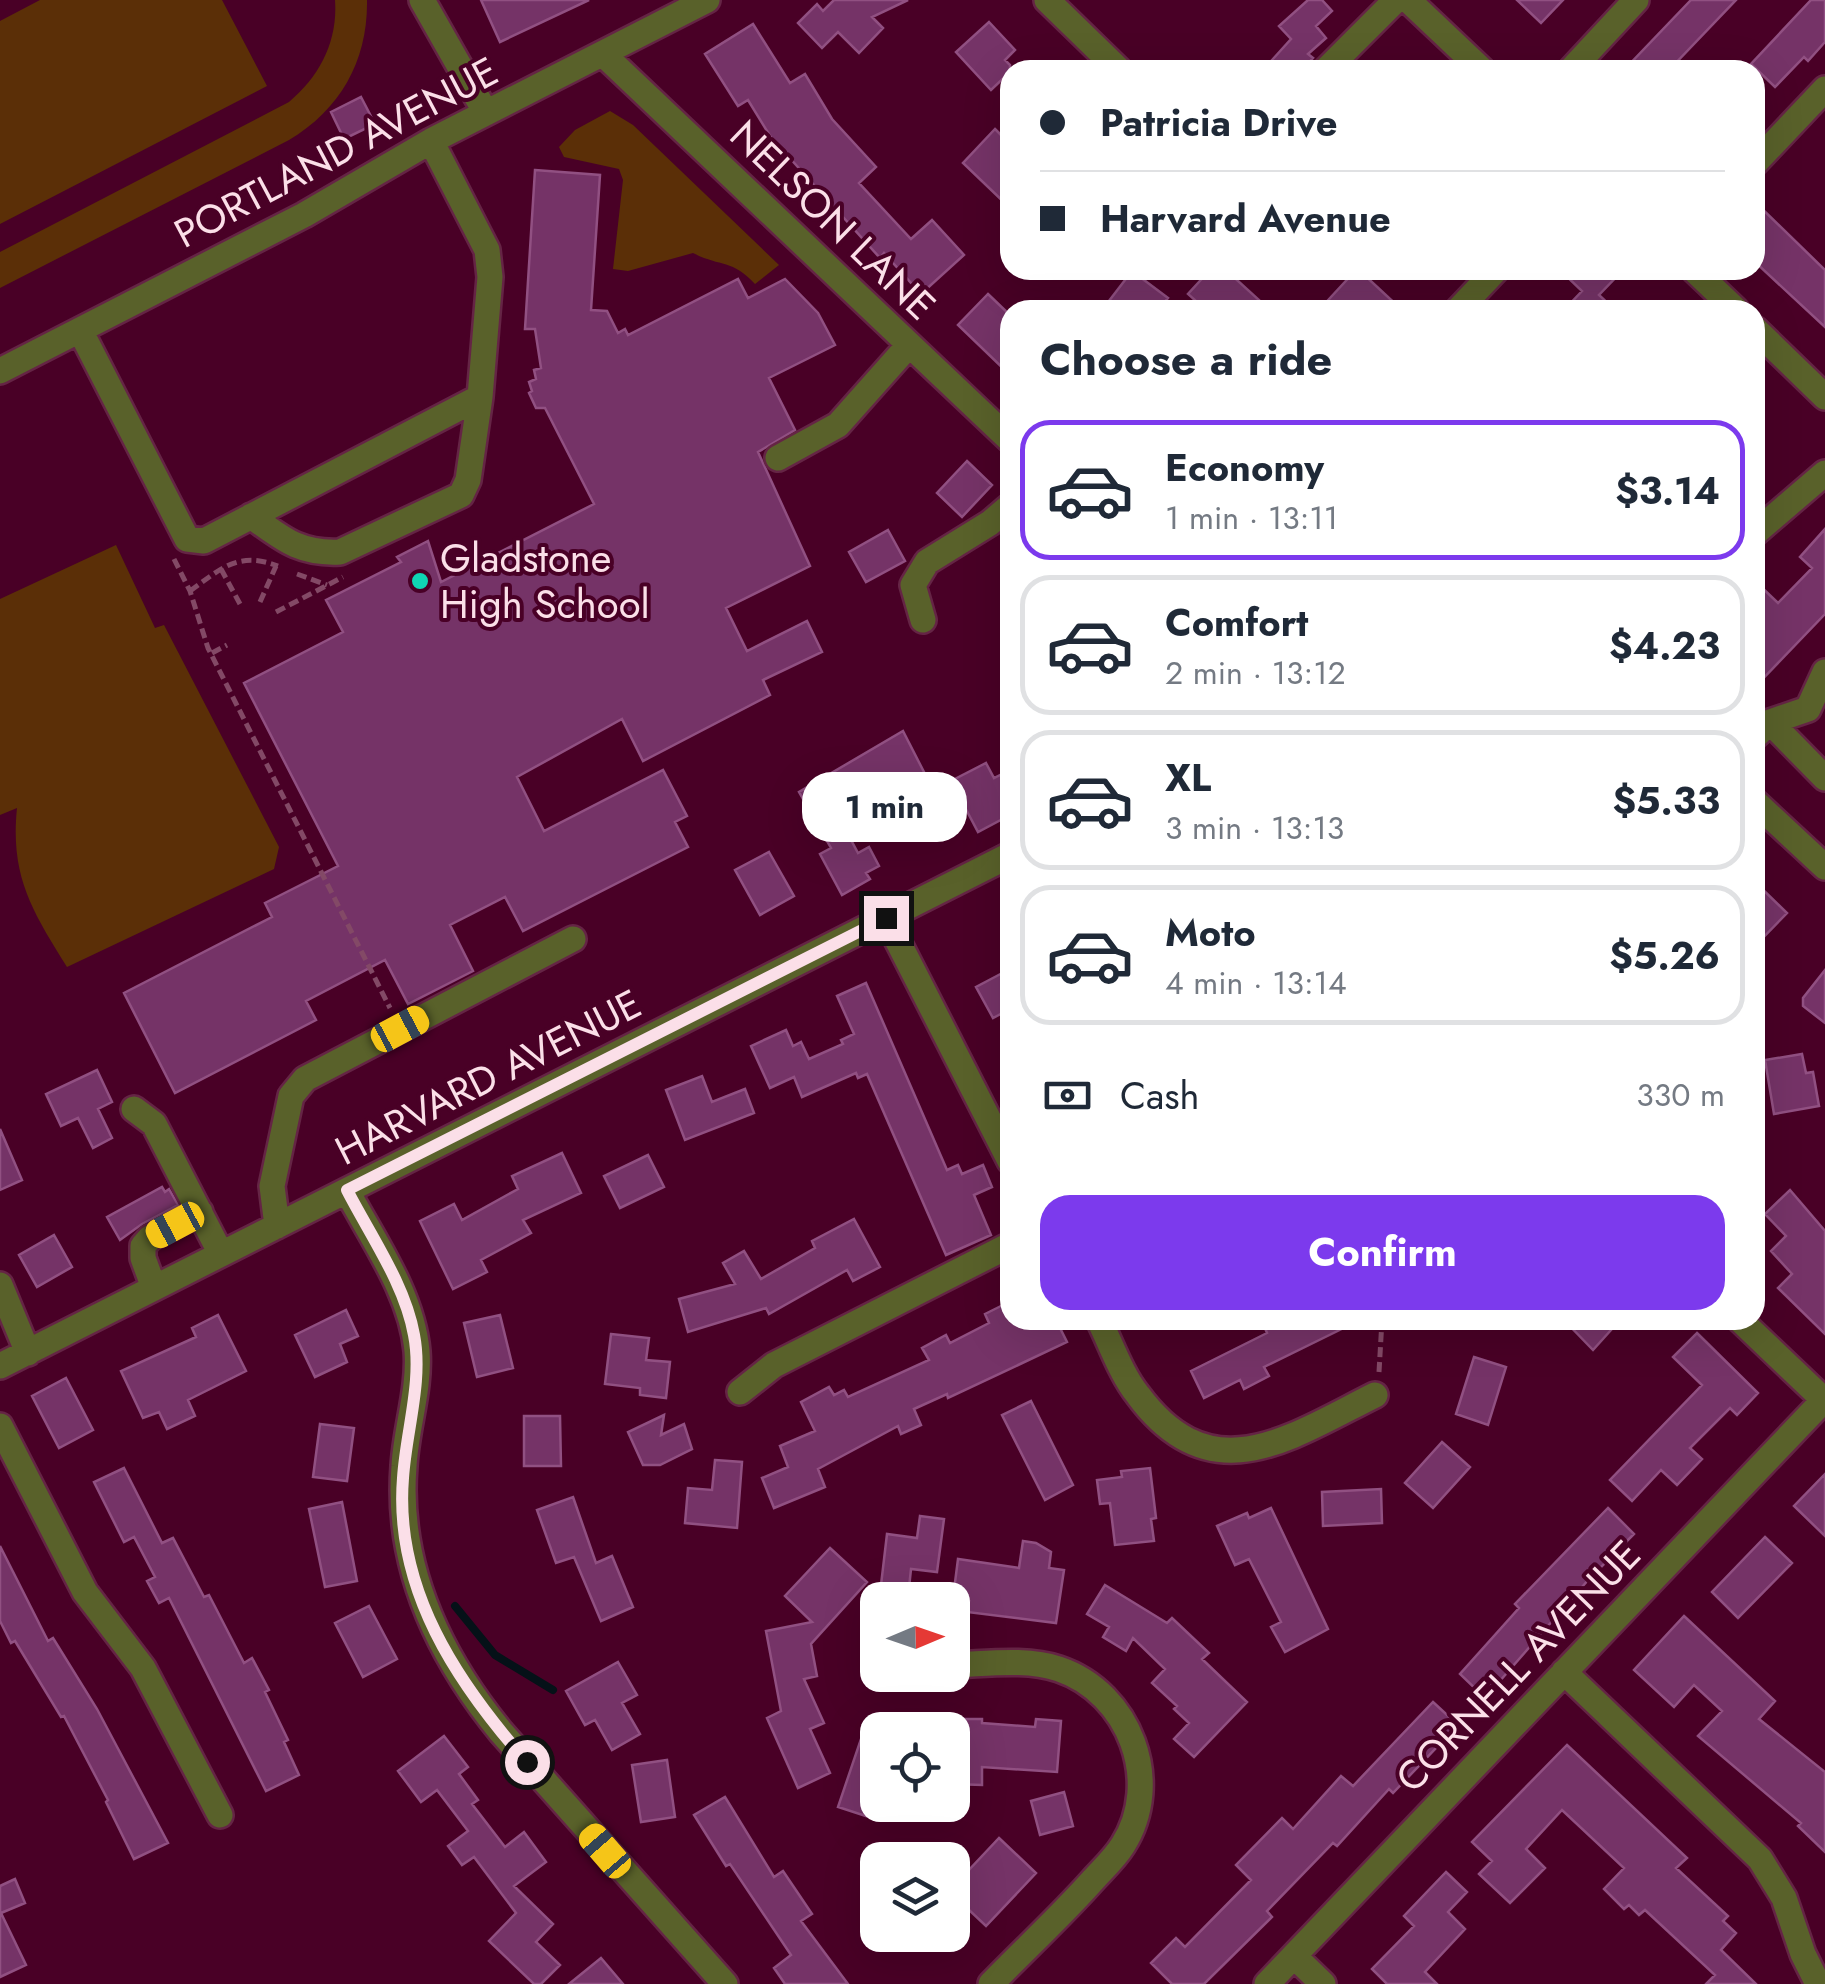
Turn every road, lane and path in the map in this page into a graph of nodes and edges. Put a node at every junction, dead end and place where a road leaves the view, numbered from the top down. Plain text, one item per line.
1 (422, 0) edge
2 (707, 0) edge
3 (1048, 0) edge
4 (1396, 0) edge
5 (1408, 0) edge
6 (1636, 0) edge
7 (677, 7) edge
8 (604, 54) junction
9 (1109, 60) edge
10 (1336, 60) edge
11 (1471, 60) edge
12 (1580, 60) edge
13 (1825, 89) edge
14 (486, 113) junction
15 (431, 141) junction
16 (1765, 152) edge
17 (1486, 280) edge
18 (1704, 280) edge
19 (1468, 300) edge
20 (1726, 300) edge
21 (80, 330) junction
22 (1765, 339) edge
23 (909, 344) junction
24 (0, 371) edge
25 (1825, 396) edge
26 (480, 397) junction
27 (1000, 430) edge
28 (778, 458) dead end
29 (1825, 472) edge
30 (1000, 513) edge
31 (251, 516) junction
32 (1765, 524) edge
33 (173, 557) dead end
34 (276, 566) junction
35 (221, 568) junction
36 (327, 585) dead end
37 (190, 591) junction
38 (260, 602) dead end
39 (240, 604) dead end
40 (923, 620) dead end
41 (227, 645) dead end
42 (212, 654) junction
43 (1825, 672) edge
44 (1816, 718) edge
45 (1765, 728) edge
46 (1765, 731) edge
47 (1825, 778) edge
48 (1765, 811) edge
49 (1000, 861) edge
50 (1825, 867) edge
51 (886, 918) junction
52 (573, 939) dead end
53 (400, 1029) junction
54 (134, 1109) dead end
55 (1000, 1141) edge
56 (347, 1190) junction
57 (200, 1212) junction
58 (277, 1226) junction
59 (1000, 1250) edge
60 (221, 1254) junction
61 (0, 1285) edge
62 (154, 1288) junction
63 (1104, 1330) edge
64 (1382, 1330) edge
65 (1750, 1330) edge
66 (28, 1352) junction
67 (0, 1366) edge
68 (740, 1392) dead end
69 (1375, 1395) joint
70 (1824, 1400) edge
71 (0, 1426) edge
72 (970, 1664) edge
73 (1564, 1672) junction
74 (220, 1815) dead end
75 (1294, 1956) junction
76 (725, 1984) edge
77 (991, 1984) edge
78 (1267, 1984) edge
79 (1323, 1984) edge
80 (1818, 1984) edge

1 - 14 street
2 - 7 street, PORTLAND AVENUE
3 - 9 street
4 - 10 street
5 - 11 street
6 - 12 street
7 - 8 street, PORTLAND AVENUE
8 - 14 street, PORTLAND AVENUE
8 - 23 street, NELSON LANE
13 - 16 street
14 - 15 street, PORTLAND AVENUE
15 - 21 street, PORTLAND AVENUE
15 - 26 street
17 - 19 street
18 - 20 street
21 - 24 street, PORTLAND AVENUE
21 - 31 street
22 - 25 street
23 - 27 street, NELSON LANE
23 - 28 street
26 - 31 street
26 - 31 street
29 - 32 street
30 - 40 street
33 - 37 path
34 - 35 path
34 - 36 path
34 - 38 path
35 - 37 path
35 - 39 path
37 - 42 path
41 - 42 path
42 - 53 path
43 - 44 street
44 - 45 street
46 - 47 street
48 - 50 street
49 - 51 street, HARVARD AVENUE
51 - 55 street
51 - 56 street, HARVARD AVENUE
52 - 53 street
53 - 58 street
54 - 57 street
56 - 58 street, HARVARD AVENUE
56 - 76 street
57 - 60 street
57 - 62 street
58 - 60 street, HARVARD AVENUE
59 - 68 street
60 - 62 street, HARVARD AVENUE
61 - 66 street
62 - 66 street, HARVARD AVENUE
63 - 69 street
64 - 69 path
65 - 70 street
66 - 67 street, HARVARD AVENUE
70 - 73 street, CORNELL AVENUE
71 - 74 street
72 - 77 street
73 - 75 street, CORNELL AVENUE
73 - 80 street
75 - 78 street, CORNELL AVENUE
75 - 79 street

